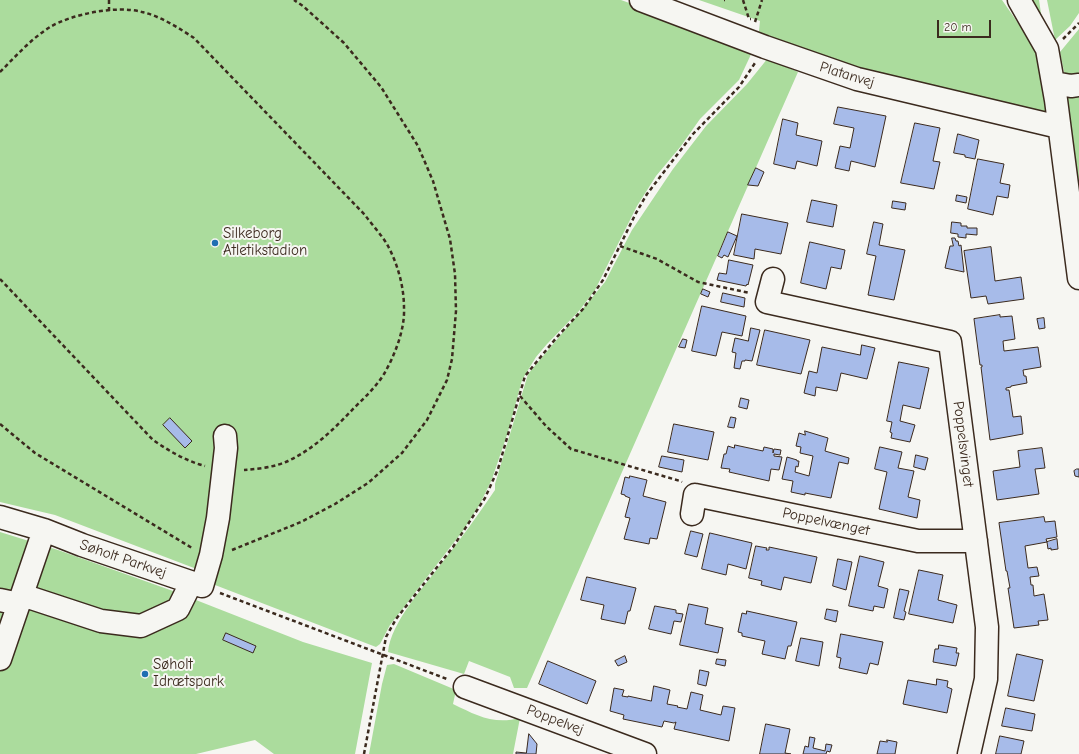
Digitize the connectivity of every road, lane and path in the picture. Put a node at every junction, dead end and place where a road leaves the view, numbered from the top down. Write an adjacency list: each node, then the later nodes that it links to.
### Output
1 (109, 0): 6 (path)
2 (294, 0): 26 (path)
3 (641, 0): 8 (street, Platanvej)
4 (743, 0): 7 (path)
5 (1019, 0): 10 (street)
6 (109, 11): 9 (path); 21 (path)
7 (755, 21)
8 (765, 47): 12 (street, Platanvej); 13 (path)
9 (0, 72)
10 (1054, 83): 11 (street); 12 (street)
11 (1079, 84)
12 (1059, 126): 14 (street)
13 (620, 246): 17 (path); 18 (path)
14 (1079, 278)
15 (772, 279): 17 (street)
16 (0, 280): 21 (path)
17 (767, 302): 25 (street, Poppelsvinget)
18 (520, 396): 22 (path); 29 (path)
19 (0, 424): 26 (path)
20 (225, 436): 21 (street)
21 (223, 471): 26 (street)
22 (694, 504): 25 (street, Poppelvænget)
23 (0, 517): 24 (street, Søholt Parkvej)
24 (44, 530): 27 (street, Søholt Parkvej); 28 (street)
25 (976, 540): 34 (street, Poppelsvinget)
26 (211, 555): 27 (street)
27 (197, 585): 28 (street); 29 (path)
28 (14, 600): 30 (street)
29 (382, 655): 31 (path); 32 (path)
30 (0, 659)
31 (465, 686): 33 (street, Poppelvej)
32 (364, 754)
33 (645, 754)
34 (970, 754)

